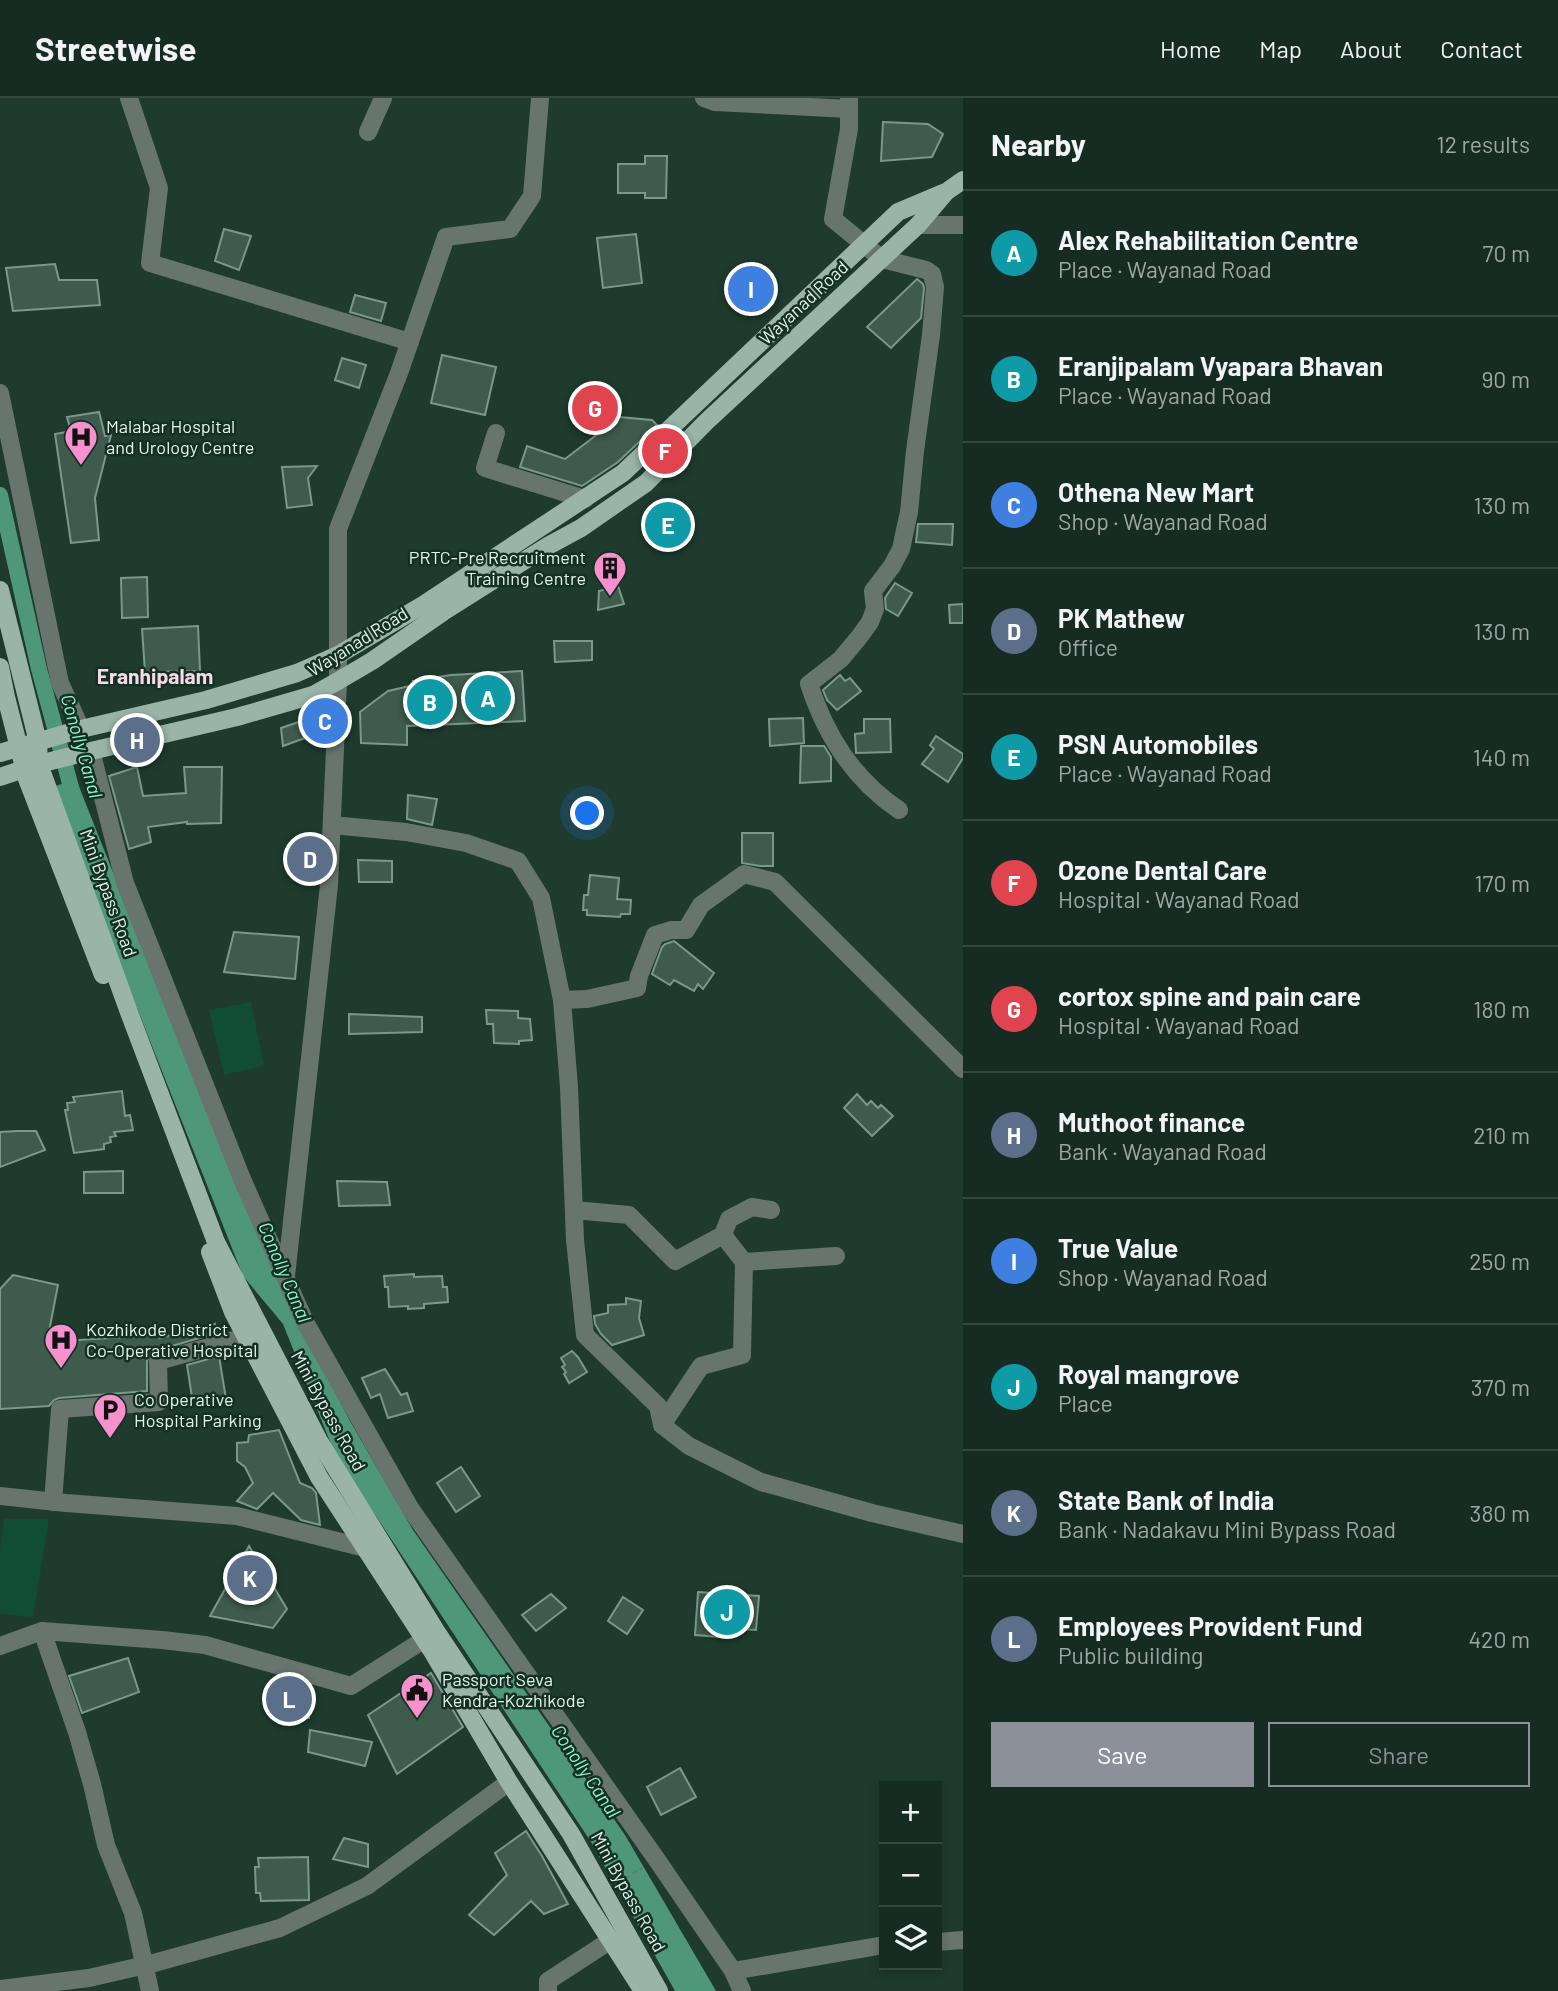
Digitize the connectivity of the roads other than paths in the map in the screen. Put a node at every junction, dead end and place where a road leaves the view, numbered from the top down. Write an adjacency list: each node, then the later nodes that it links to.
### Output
1 (129, 98): 14 (street)
2 (383, 98): 7 (street)
3 (540, 98): 14 (street)
4 (704, 98): 5 (street)
5 (746, 101): 6 (street)
6 (849, 104): 12 (street)
7 (368, 132)
8 (963, 180): 9 (main road, Wayanad Road)
9 (946, 192): 10 (main road, Wayanad Road); 12 (main road, Wayanad Road)
10 (918, 225): 11 (street); 13 (main road, Wayanad Road)
11 (963, 225)
12 (863, 244): 13 (street); 17 (main road, Wayanad Road)
13 (882, 259): 21 (main road, Wayanad Road); 29 (street)
14 (410, 342): 19 (street)
15 (0, 393): 22 (street)
16 (496, 433): 17 (street)
17 (585, 499): 19 (main road, Wayanad Road)
18 (0, 590): 23 (main road)
19 (338, 655): 21 (street); 22 (main road, Wayanad Road)
20 (0, 667): 24 (main road)
21 (338, 681): 25 (main road, Wayanad Road); 30 (street)
22 (81, 729): 23 (main road, Wayanad Road)
23 (38, 742): 24 (main road, Wayanad Road); 27 (main road)
24 (18, 747): 26 (main road, Wayanad Road); 27 (main road)
25 (91, 751): 27 (main road, Wayanad Road); 38 (street)
26 (0, 753)
27 (32, 767): 28 (main road, Wayanad Road); 39 (main road, Mini Bypass Road); 59 (main road, Mini Bypass Road)
28 (0, 777)
29 (899, 810)
30 (332, 825): 31 (street); 38 (street)
31 (562, 1000): 32 (street); 33 (street)
32 (963, 1069)
33 (574, 1210): 35 (street); 40 (street)
34 (771, 1210): 35 (street)
35 (723, 1235): 37 (street)
36 (836, 1256): 37 (street)
37 (744, 1262): 40 (street)
38 (286, 1279): 54 (street)
39 (246, 1337): 42 (street); 44 (main road, Mini Bypass Road)
40 (662, 1424): 43 (street)
41 (0, 1496): 42 (street)
42 (53, 1502): 44 (street)
43 (963, 1534)
44 (365, 1548): 46 (main road, Mini Bypass Road)
45 (42, 1631): 46 (street); 47 (street); 53 (street)
46 (425, 1639): 48 (main road, Mini Bypass Road)
47 (0, 1646)
48 (509, 1782): 49 (main road, Mini Bypass Road); 53 (street)
49 (611, 1940): 57 (street); 58 (main road, Mini Bypass Road)
50 (963, 1940): 51 (street)
51 (942, 1942)
52 (879, 1946): 54 (street)
53 (144, 1965): 55 (street); 56 (street)
54 (733, 1971): 60 (street)
55 (0, 1989)
56 (150, 1991)
57 (548, 1991)
58 (643, 1991)
59 (659, 1991)
60 (742, 1991)

